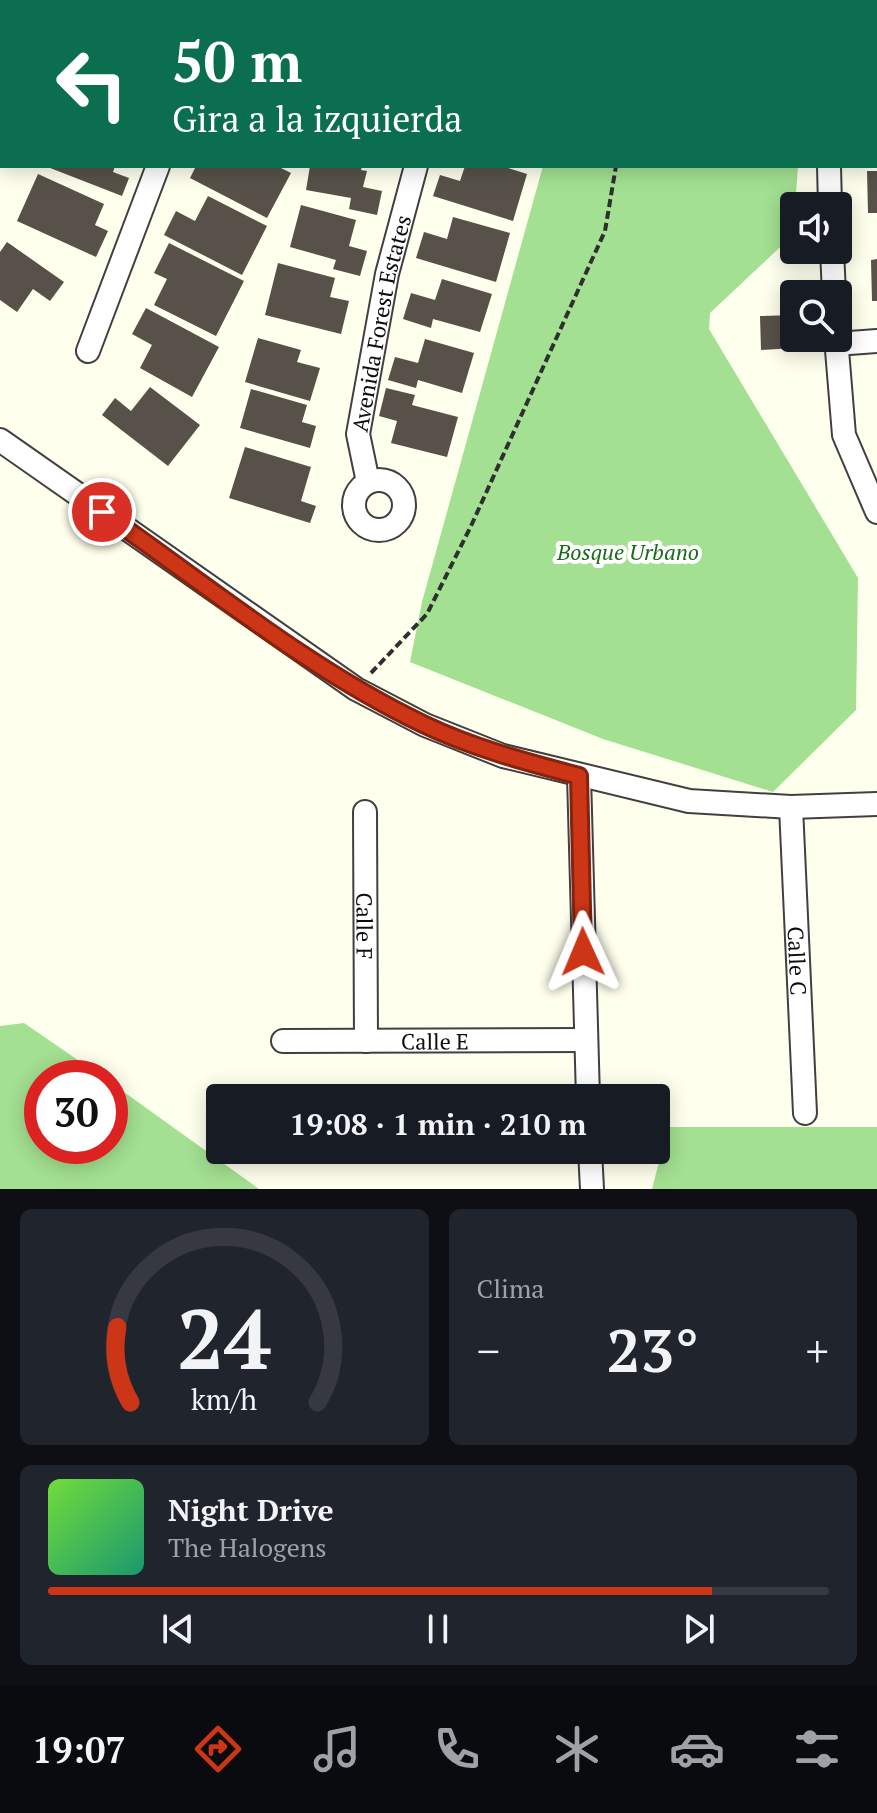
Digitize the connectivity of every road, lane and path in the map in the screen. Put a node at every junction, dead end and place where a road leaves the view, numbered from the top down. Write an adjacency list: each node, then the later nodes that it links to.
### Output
1 (157, 168): 8 (street)
2 (415, 168): 11 (street, Avenida Forest Estates)
3 (616, 168): 13 (path)
4 (829, 168): 5 (street)
5 (830, 192)
6 (852, 341): 7 (street)
7 (877, 341)
8 (88, 351)
9 (837, 352): 12 (street)
10 (0, 440): 13 (street)
11 (368, 482)
12 (877, 512)
13 (356, 689): 14 (street)
14 (579, 776): 16 (street); 18 (street)
15 (877, 804): 16 (street)
16 (791, 807): 22 (street, Calle C)
17 (365, 812): 20 (street, Calle F)
18 (585, 1040): 20 (street, Calle E); 21 (street)
19 (283, 1041): 20 (street, Calle E)
20 (366, 1041)
21 (587, 1084)
22 (805, 1113)
23 (591, 1164): 24 (street)
24 (592, 1189)

